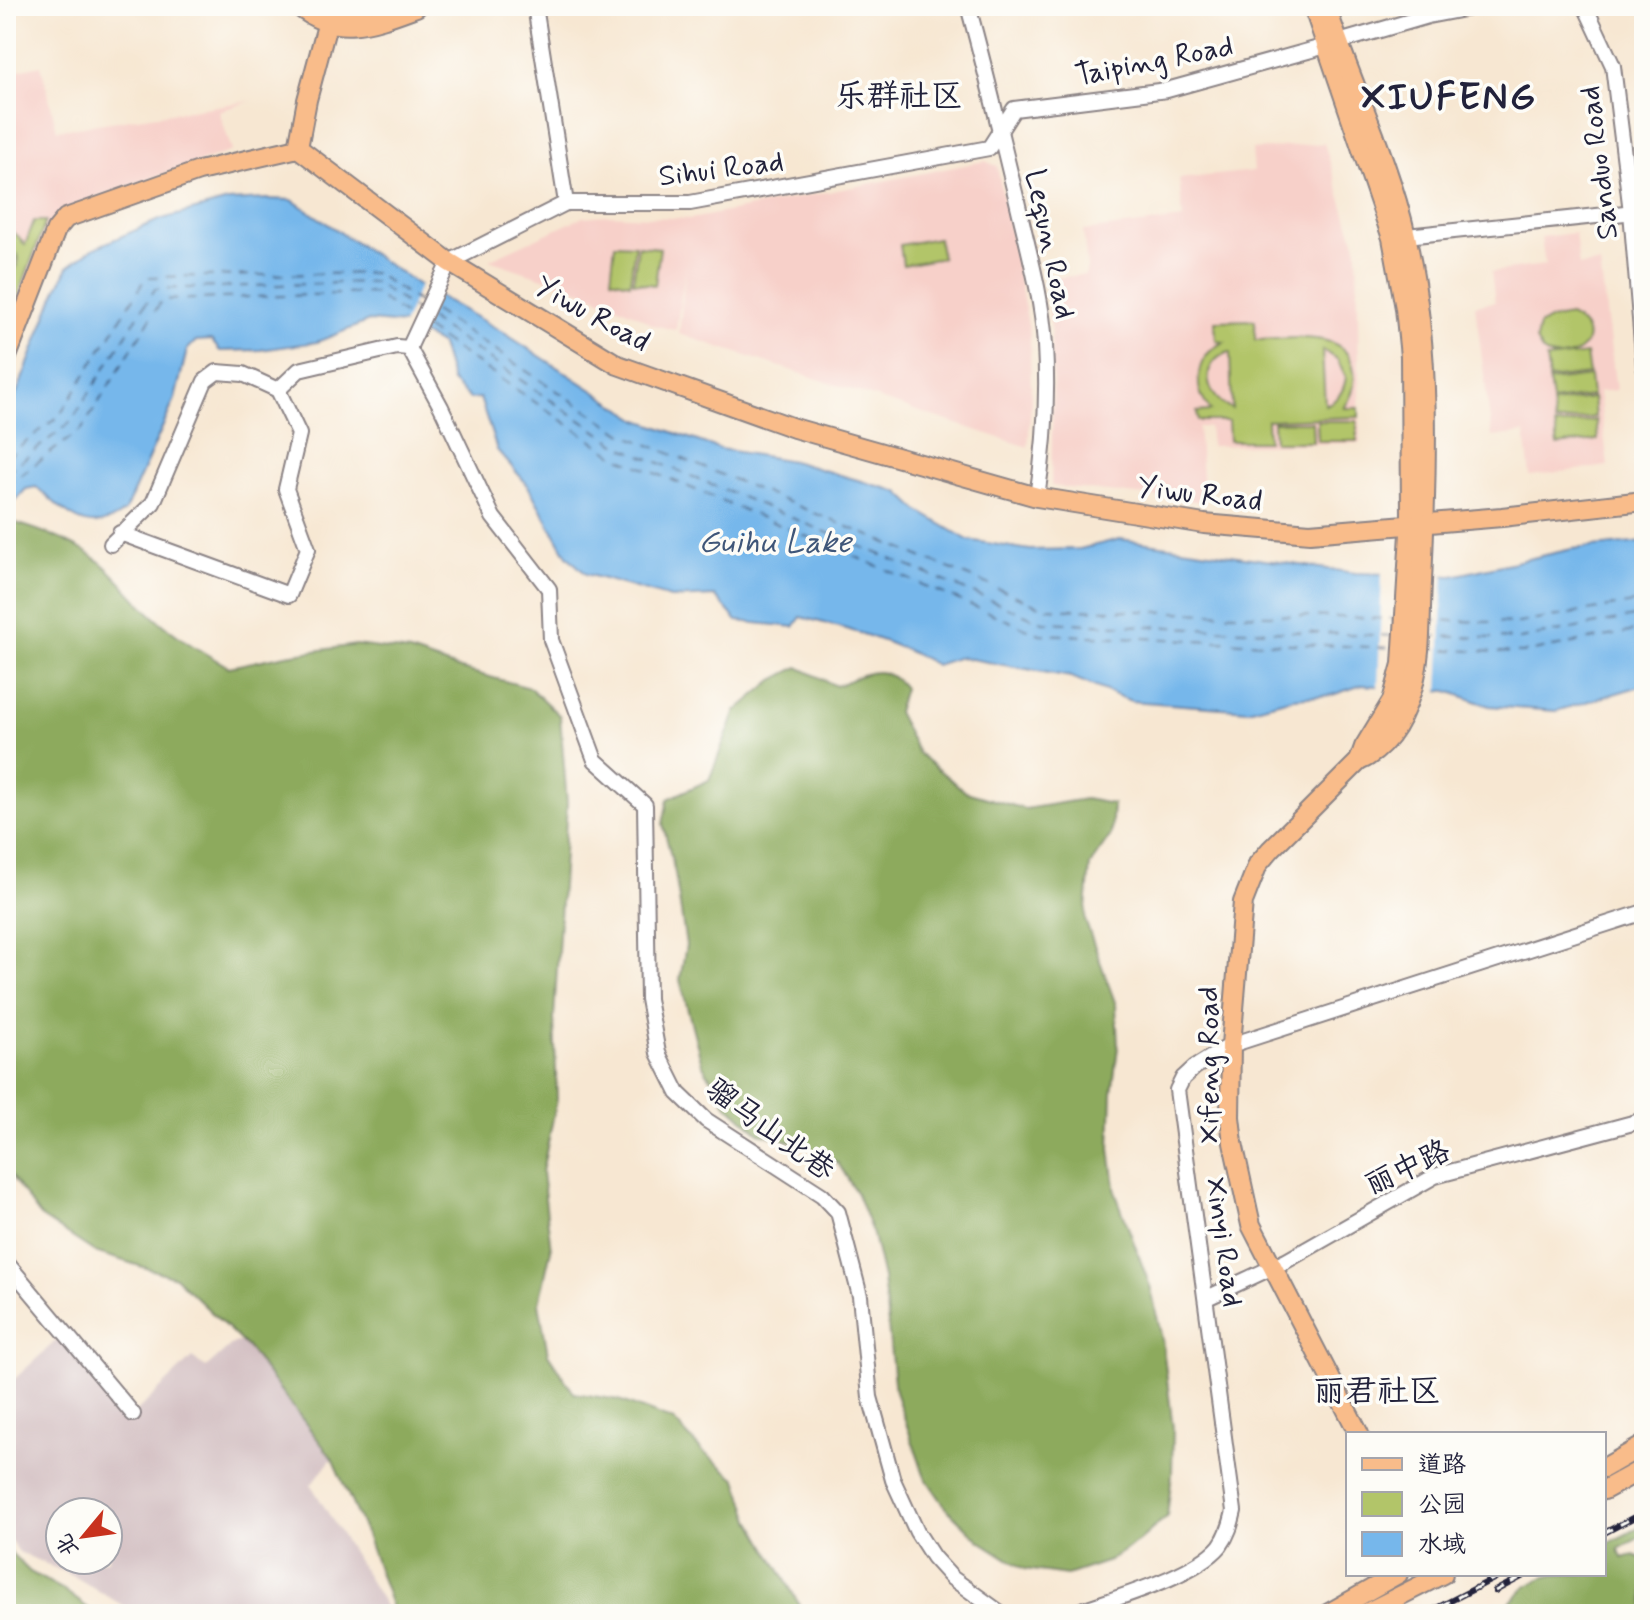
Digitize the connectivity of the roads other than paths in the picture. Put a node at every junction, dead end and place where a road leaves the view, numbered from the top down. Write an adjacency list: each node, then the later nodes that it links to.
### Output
1 (300, 6): 10 (highway)
2 (363, 6): 10 (highway)
3 (416, 6): 10 (highway)
4 (535, 6): 14 (street)
5 (968, 6): 12 (street, Lequn Road)
6 (1313, 6): 11 (main road)
7 (1326, 6): 11 (main road)
8 (1480, 6): 11 (street, Taiping Road)
9 (1585, 6): 15 (street, Sanduo Road)
10 (329, 12): 13 (main road)
11 (1332, 44): 12 (street, Taiping Road); 16 (main road, Xifeng Road)
12 (1000, 130): 14 (street, Sihui Road); 23 (street, Lequn Road)
13 (298, 148): 17 (main road, Yiwu Road); 19 (main road)
14 (566, 203): 17 (street, Sihui Road)
15 (1638, 211): 16 (street); 20 (street, Sanduo Road)
16 (1399, 236): 25 (main road, Xifeng Road)
17 (449, 262): 18 (street); 23 (main road, Yiwu Road)
18 (409, 348): 21 (street); 40 (street, 骝马山北巷)
19 (6, 359)
20 (1644, 367)
21 (278, 390): 21 (street)
22 (1644, 493): 25 (main road, Yiwu Road)
23 (1037, 497): 25 (main road, Yiwu Road)
24 (1644, 501): 25 (main road, Yiwu Road)
25 (1417, 520): 27 (main road, Xifeng Road)
26 (1644, 912): 27 (street, Xinyi Road)
27 (1231, 1045): 30 (main road, Xifeng Road); 31 (street, Xinyi Road)
28 (1644, 1120): 30 (street, 丽中路)
29 (6, 1262): 32 (street)
30 (1272, 1268): 31 (street, 丽中路); 33 (main road, Xifeng Road)
31 (1207, 1298): 41 (street, Xinyi Road)
32 (133, 1414)
33 (1358, 1432)
34 (1644, 1445): 35 (main road)
35 (1606, 1467)
36 (1644, 1468): 37 (main road)
37 (1606, 1489)
38 (1394, 1576): 42 (main road)
39 (1436, 1576): 43 (main road)
40 (1002, 1614)
41 (1071, 1614)
42 (1327, 1614)
43 (1364, 1614)

